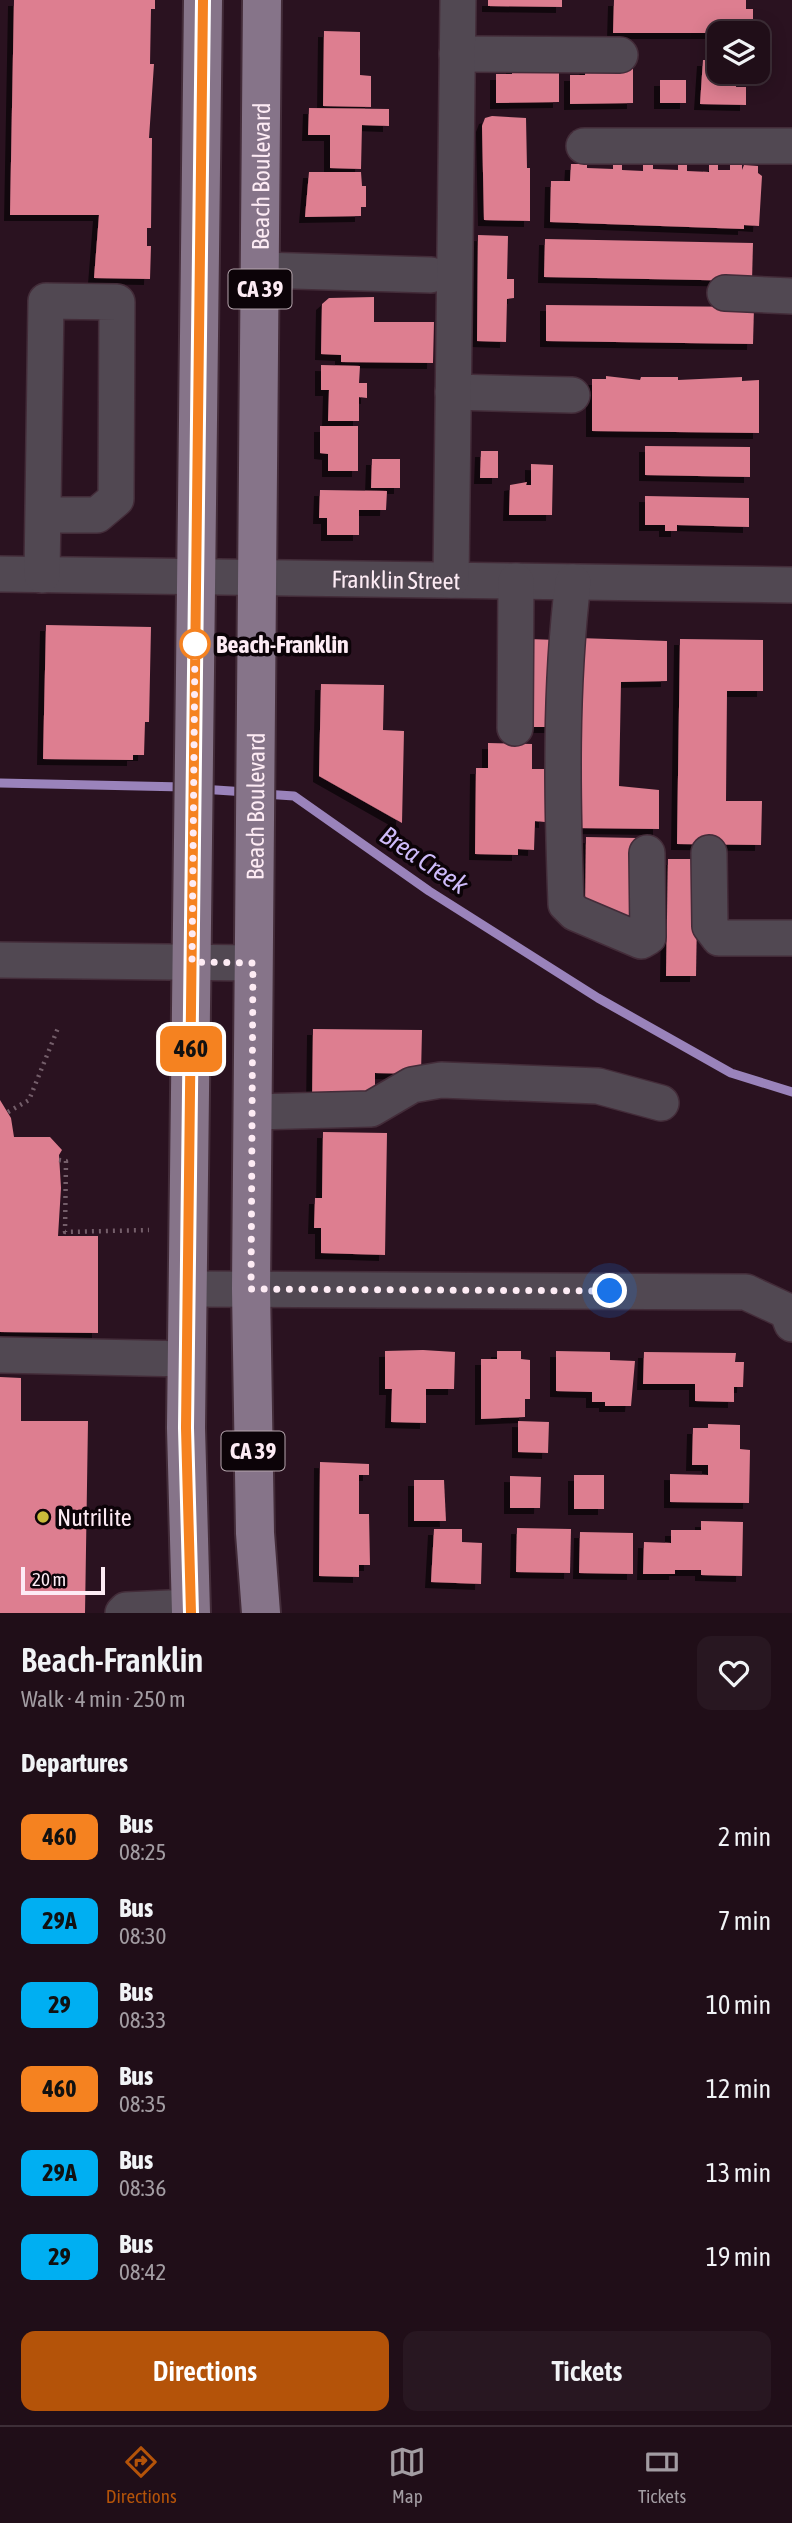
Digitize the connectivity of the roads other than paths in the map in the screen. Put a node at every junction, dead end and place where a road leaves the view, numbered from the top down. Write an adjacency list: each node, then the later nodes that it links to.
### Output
1 (203, 0): 17 (main road, CA 39)
2 (262, 0): 8 (main road, Beach Boulevard / CA 39)
3 (458, 0): 4 (street)
4 (457, 54): 5 (street); 12 (street)
5 (620, 55)
6 (584, 146): 7 (street)
7 (792, 146)
8 (260, 270): 9 (street); 18 (main road, Beach Boulevard / CA 39)
9 (431, 275)
10 (725, 293): 11 (street)
11 (792, 296)
12 (453, 392): 13 (street); 19 (street)
13 (572, 395)
14 (44, 515): 14 (street); 16 (street)
15 (0, 574): 16 (street, Franklin Street)
16 (42, 575): 17 (street, Franklin Street)
17 (195, 576): 18 (street, Franklin Street); 28 (main road, CA 39)
18 (256, 578): 19 (street, Franklin Street); 29 (main road, Beach Boulevard / CA 39)
19 (451, 580): 20 (street, Franklin Street)
20 (516, 581): 21 (street, Franklin Street); 23 (street)
21 (573, 582): 22 (street, Franklin Street); 24 (street)
22 (792, 585)
23 (514, 728)
24 (647, 853)
25 (709, 853): 26 (street)
26 (792, 938)
27 (0, 960): 28 (street)
28 (192, 962): 29 (street); 32 (main road, CA 39)
29 (253, 963): 31 (main road, Beach Boulevard / CA 39)
30 (661, 1103): 31 (street)
31 (252, 1112): 33 (main road, Beach Boulevard / CA 39)
32 (188, 1289): 33 (street); 36 (main road, CA 39)
33 (251, 1289): 34 (street); 39 (main road, Beach Boulevard / CA 39)
34 (789, 1317)
35 (0, 1355): 36 (street)
36 (187, 1359): 37 (main road, CA 39)
37 (191, 1610): 38 (street)
38 (123, 1613)
39 (261, 1613)

